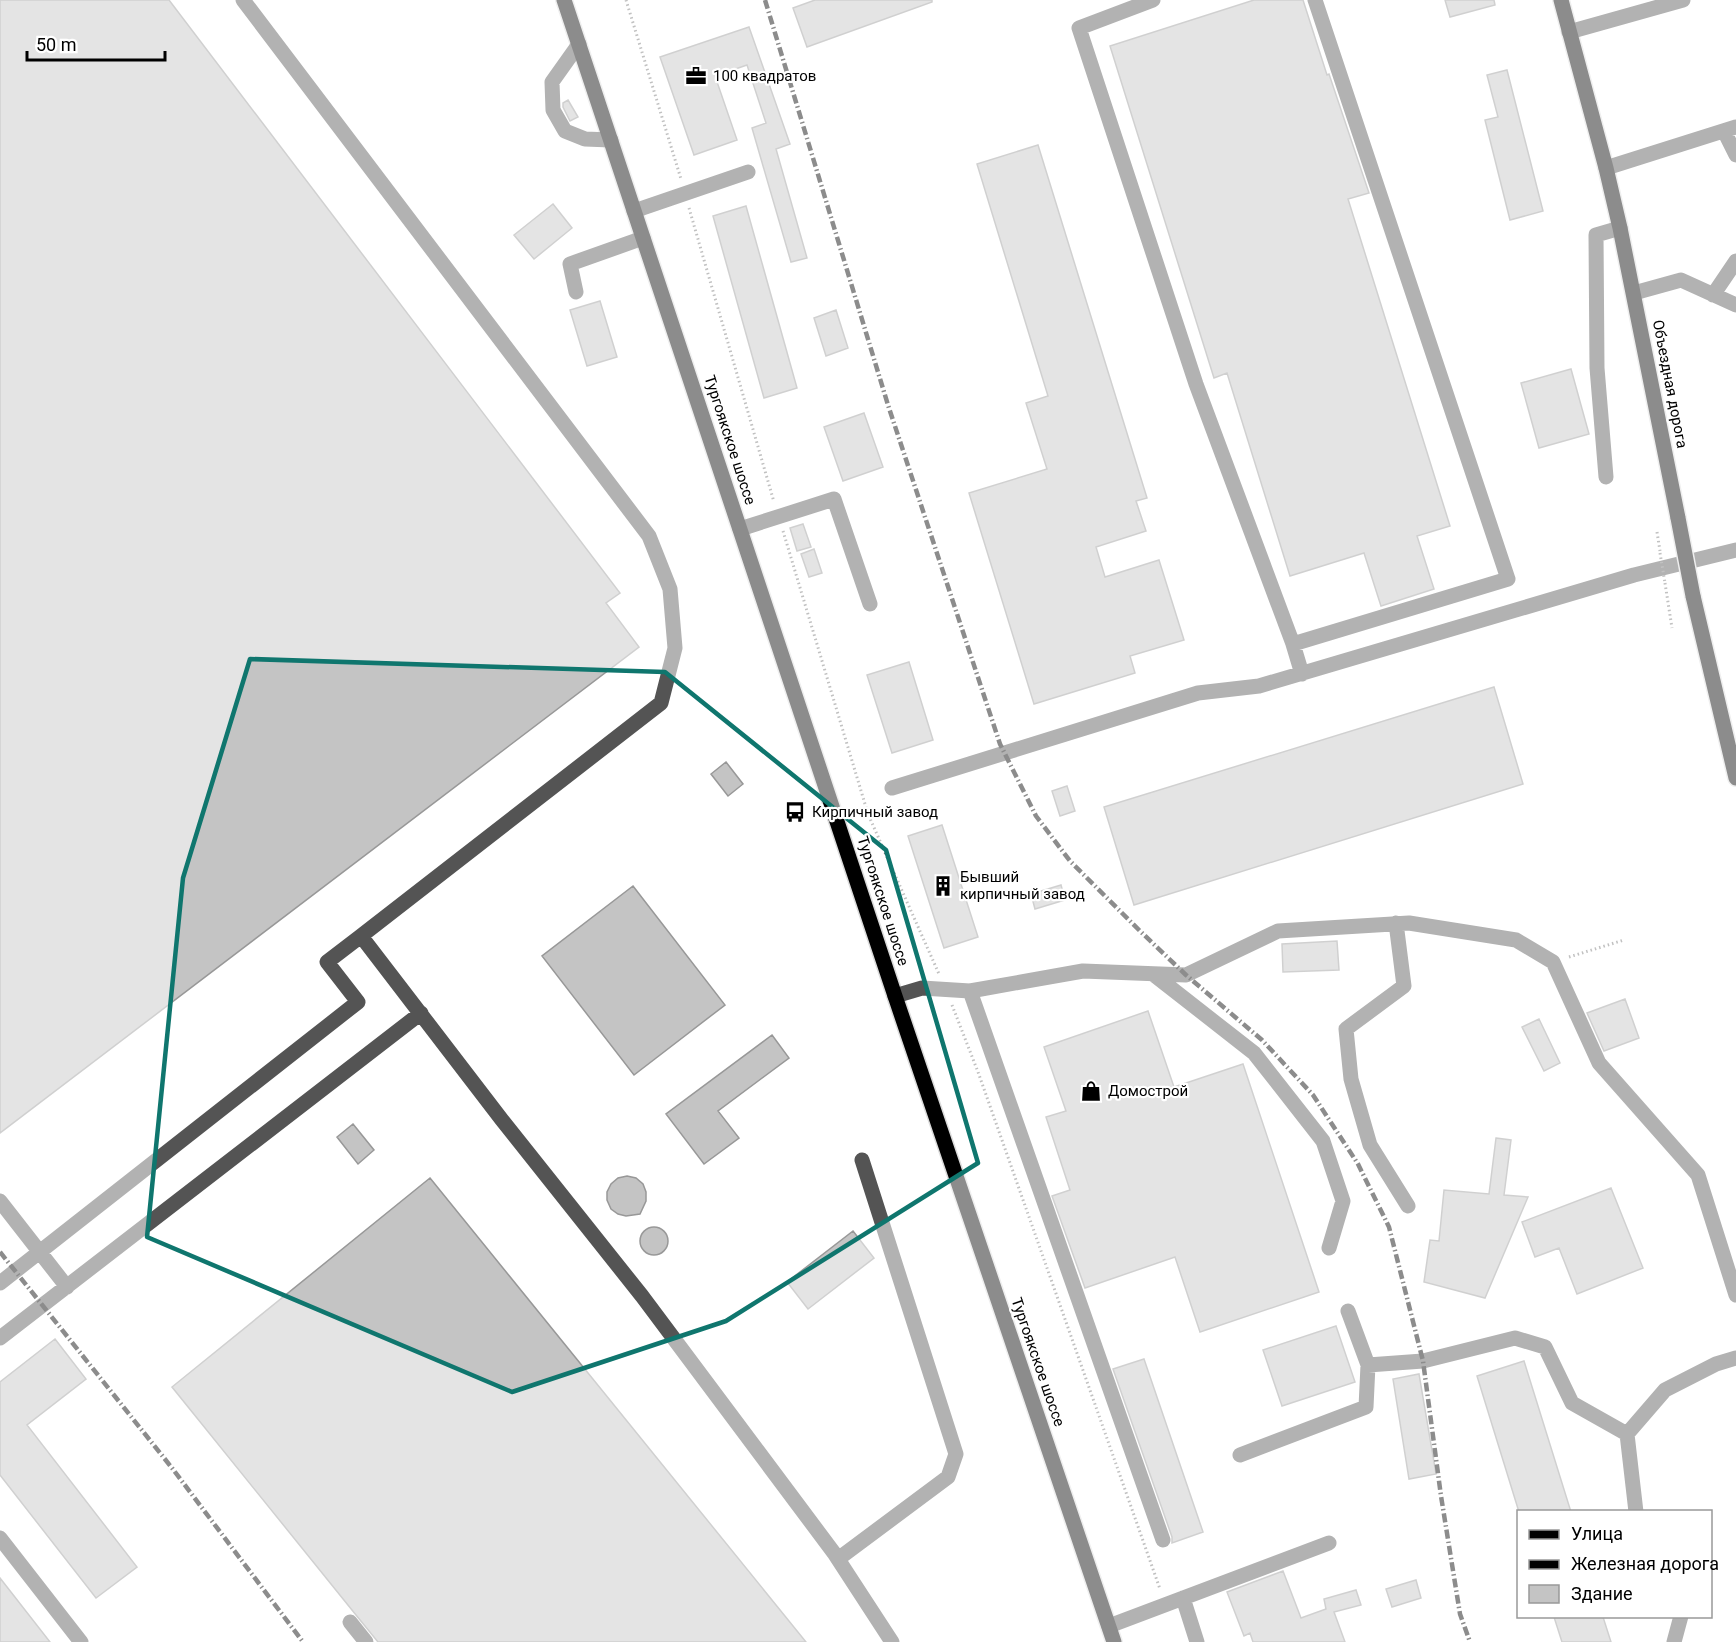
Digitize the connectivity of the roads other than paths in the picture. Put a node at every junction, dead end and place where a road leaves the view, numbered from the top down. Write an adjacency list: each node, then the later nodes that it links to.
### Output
1 (243, 0): 31 (street)
2 (564, 0): 8 (main road, Тургоякское шоссе)
3 (1153, 0): 26 (street)
4 (1316, 0): 26 (street)
5 (1561, 0): 7 (main road, Объездная дорога)
6 (1683, 0): 7 (street)
7 (1569, 32): 12 (main road, Объездная дорога)
8 (579, 44): 10 (main road, Тургоякское шоссе); 10 (street)
9 (1730, 129): 11 (street); 12 (street)
10 (611, 140): 14 (main road, Тургоякское шоссе)
11 (1736, 155)
12 (1606, 168): 15 (main road, Объездная дорога)
13 (748, 172): 14 (street)
14 (634, 211): 16 (main road, Тургоякское шоссе)
15 (1620, 228): 19 (main road, Объездная дорога); 22 (street)
16 (643, 238): 18 (street); 23 (main road, Тургоякское шоссе)
17 (1736, 261): 20 (street)
18 (576, 292)
19 (1634, 293): 20 (street); 28 (main road, Объездная дорога, bridge)
20 (1713, 295): 21 (street)
21 (1736, 305)
22 (1606, 477)
23 (740, 529): 25 (street); 34 (main road, Тургоякское шоссе)
24 (1736, 550): 27 (street)
25 (870, 604)
26 (1293, 644): 27 (street)
27 (1302, 674): 29 (street)
28 (1736, 778)
29 (892, 788)
30 (1396, 924): 32 (street); 38 (street); 43 (street)
31 (361, 936): 35 (street); 40 (street)
32 (1152, 974): 33 (street); 39 (street)
33 (970, 991): 34 (street); 52 (street)
34 (895, 996): 58 (main road, Тургоякское шоссе)
35 (420, 1013): 42 (street); 54 (street)
36 (862, 1160): 54 (street)
37 (0, 1201): 40 (street)
38 (1408, 1206)
39 (1329, 1248)
40 (39, 1252): 41 (street); 42 (street)
41 (0, 1283)
42 (67, 1287): 45 (street)
43 (1736, 1294)
44 (1348, 1311): 47 (street)
45 (0, 1338)
46 (1736, 1358): 48 (street)
47 (1368, 1365): 48 (street); 49 (street)
48 (1627, 1434): 50 (street)
49 (1240, 1455)
50 (1636, 1510)
51 (0, 1538): 59 (street)
52 (1163, 1540)
53 (1329, 1543): 55 (street)
54 (838, 1559): 61 (street)
55 (1183, 1598): 58 (street); 63 (street)
56 (1681, 1618): 64 (street)
57 (350, 1622): 60 (street)
58 (1109, 1626): 62 (main road, Тургоякское шоссе)
59 (81, 1642)
60 (366, 1642)
61 (892, 1642)
62 (1114, 1642)
63 (1197, 1642)
64 (1674, 1642)

